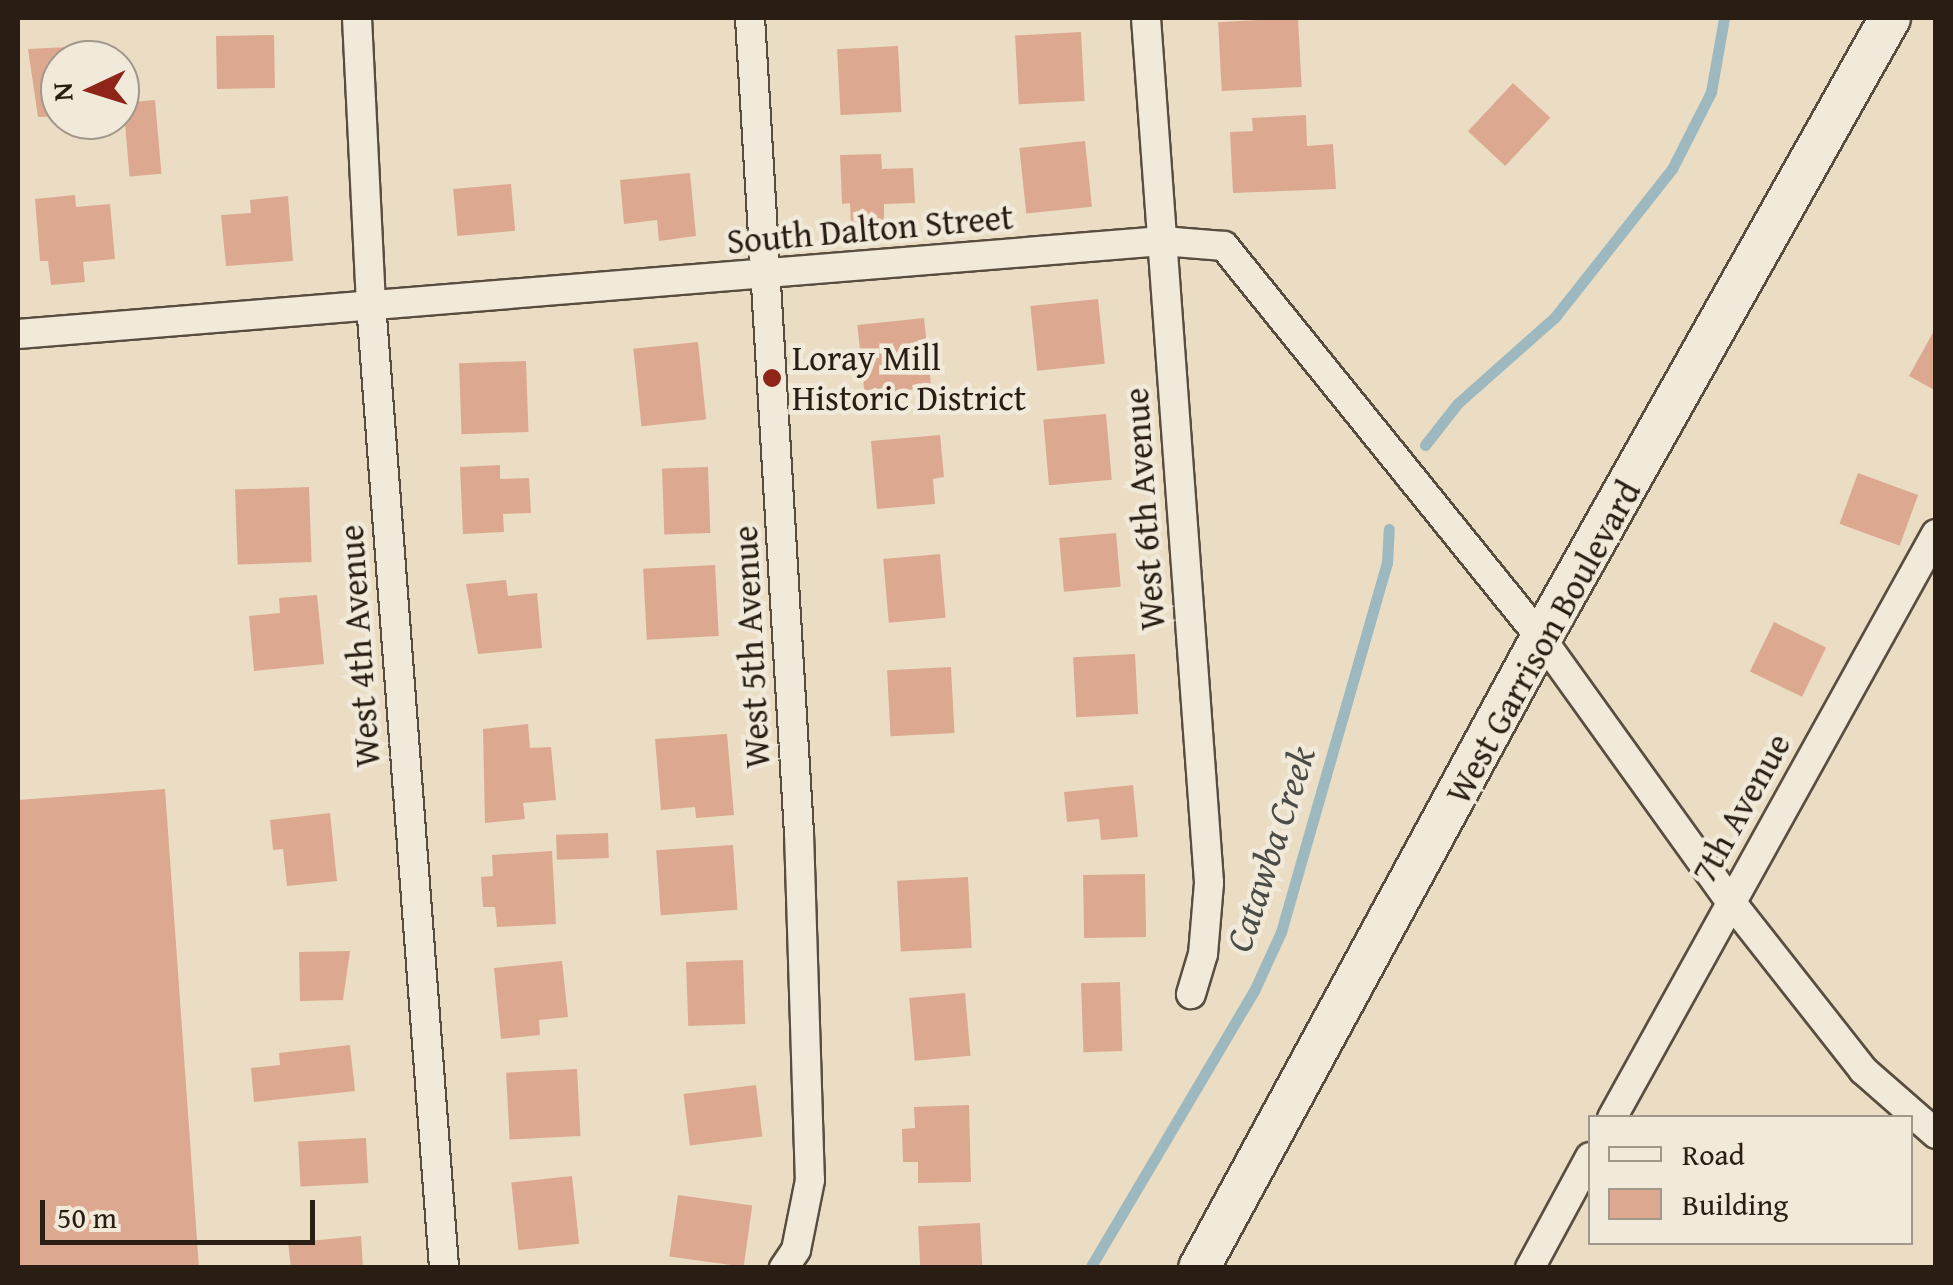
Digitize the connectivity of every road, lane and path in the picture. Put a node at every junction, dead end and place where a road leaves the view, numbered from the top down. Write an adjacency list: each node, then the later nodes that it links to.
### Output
1 (357, 18): 7 (street, West 4th Avenue)
2 (750, 18): 6 (street, West 5th Avenue)
3 (1146, 18): 5 (street, West 6th Avenue)
4 (1890, 18): 10 (main road, West Garrison Boulevard)
5 (1162, 242): 6 (street, South Dalton Street); 10 (street, South Dalton Street); 12 (street, West 6th Avenue)
6 (767, 277): 7 (street, South Dalton Street); 17 (street, West 5th Avenue)
7 (371, 303): 8 (street, South Dalton Street); 16 (street, West 4th Avenue)
8 (18, 334)
9 (1936, 534): 11 (street, 7th Avenue)
10 (1541, 638): 11 (street, South Dalton Street); 18 (main road, West Garrison Boulevard)
11 (1732, 902): 13 (street, 7th Avenue); 14 (street, South Dalton Street)
12 (1191, 994)
13 (1614, 1115)
14 (1936, 1134)
15 (1588, 1161): 19 (street)
16 (444, 1268)
17 (784, 1268)
18 (1199, 1268)
19 (1530, 1268)

